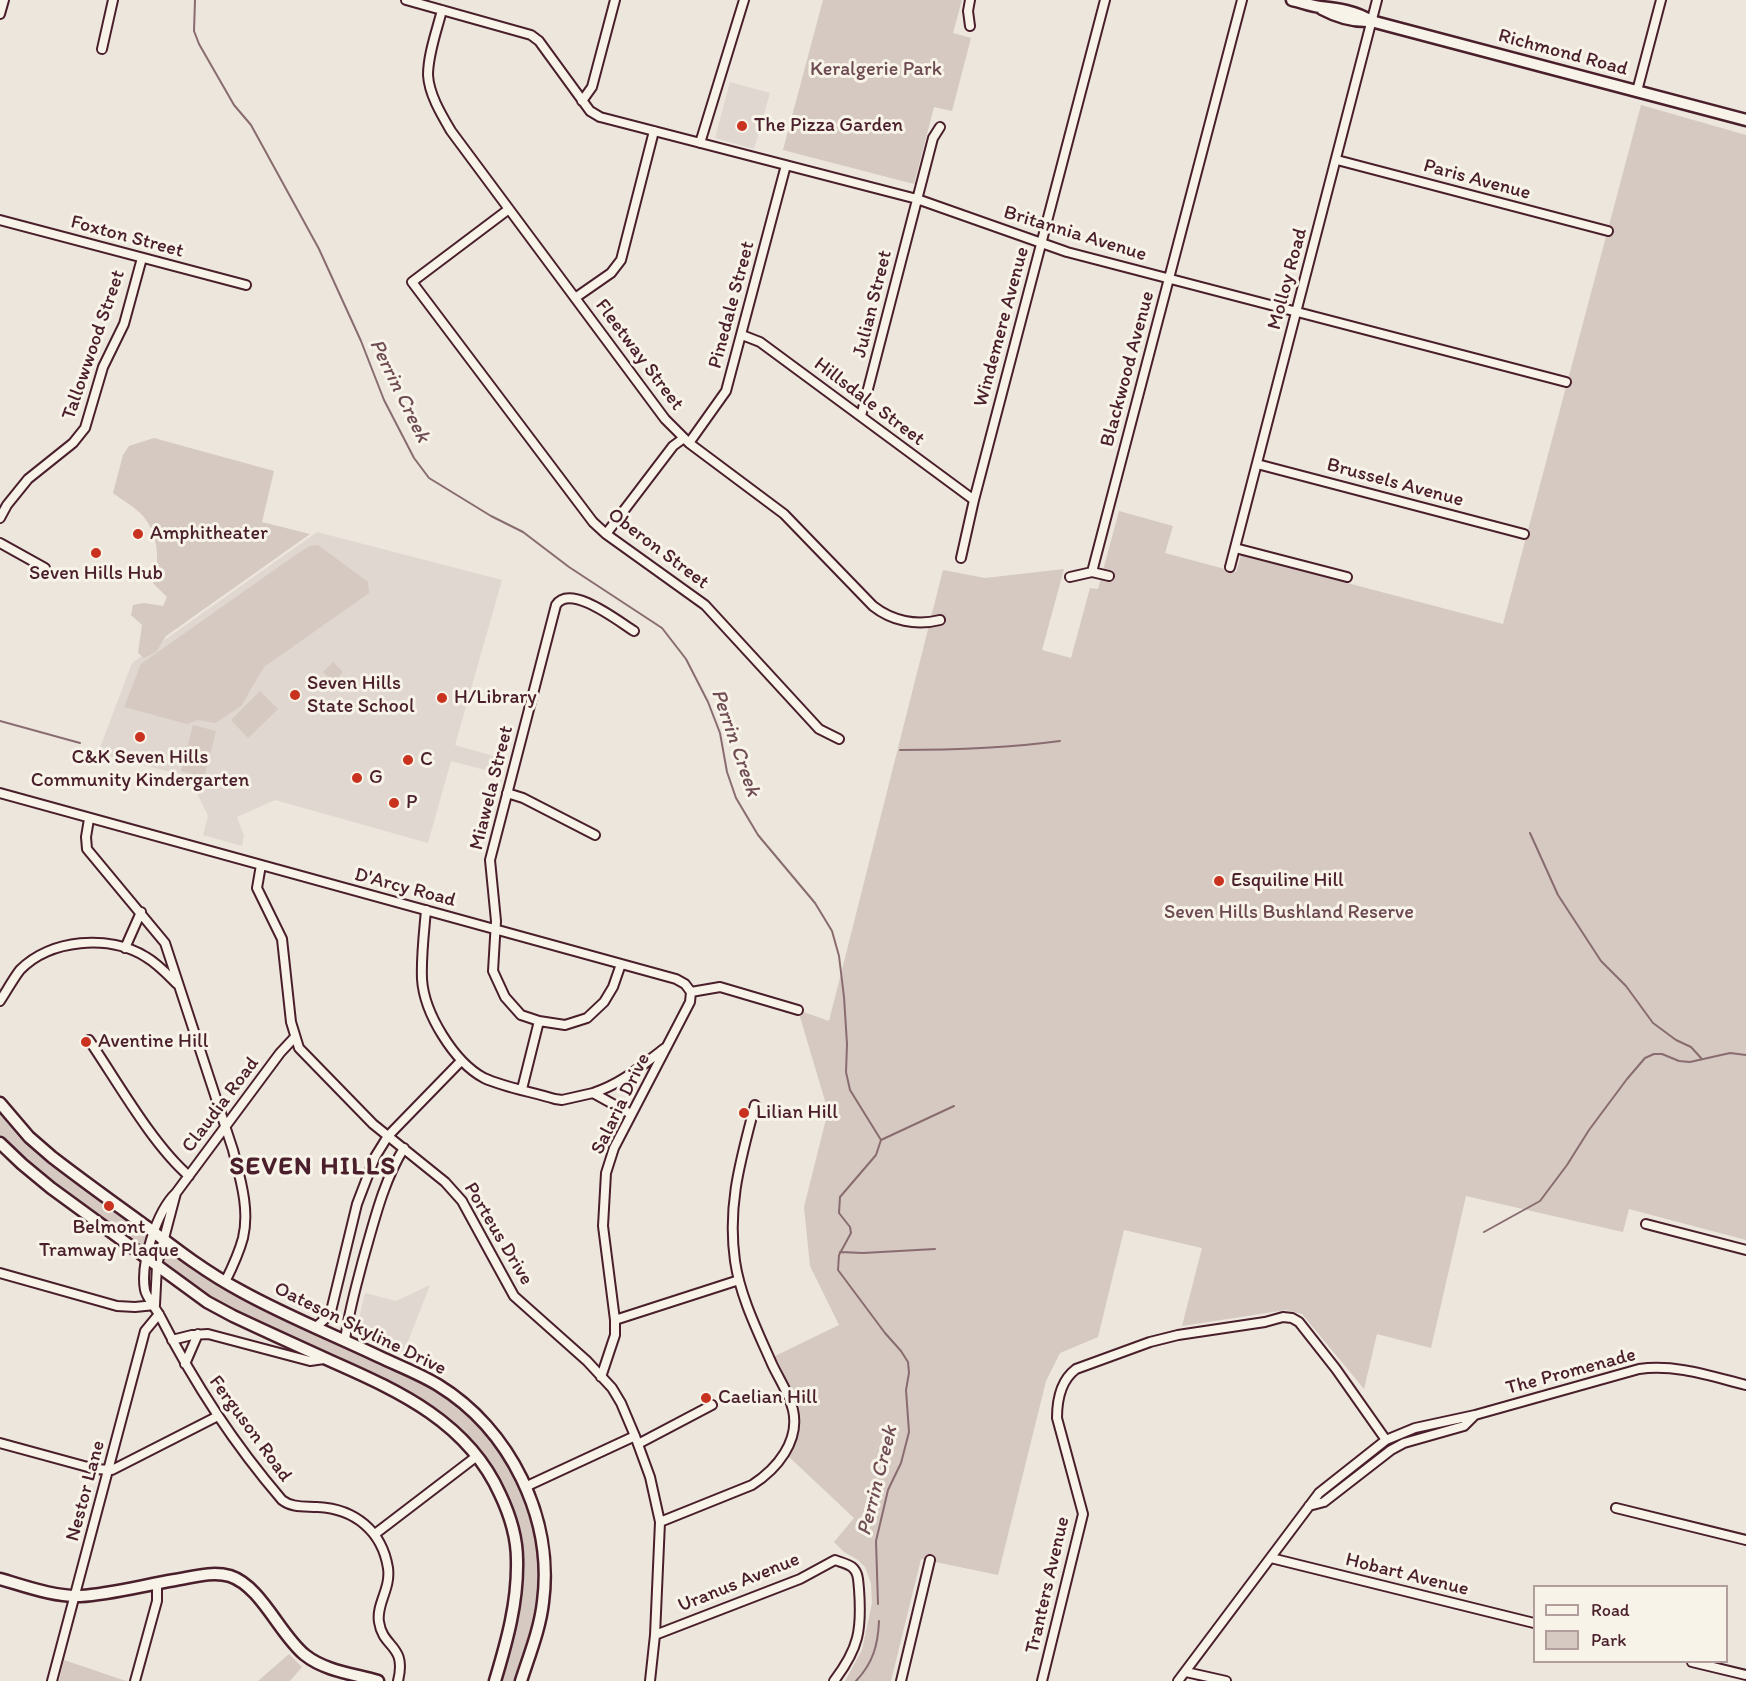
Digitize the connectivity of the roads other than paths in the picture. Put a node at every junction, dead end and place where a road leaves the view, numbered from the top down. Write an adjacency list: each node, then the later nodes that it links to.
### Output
1 (4, 0): 13 (street)
2 (113, 0): 16 (street)
3 (406, 0): 12 (street, Britannia Avenue)
4 (615, 0): 18 (street)
5 (744, 0): 22 (street)
6 (970, 0): 15 (street)
7 (1105, 0): 29 (street, Windemere Avenue)
8 (1242, 0): 31 (street, Blackwood Avenue)
9 (1292, 0): 14 (main road, Richmond Road)
10 (1377, 0): 14 (street, Molloy Road)
11 (1661, 0): 17 (street)
12 (442, 10): 18 (street, Britannia Avenue); 26 (street, Fleetway Street)
13 (0, 14)
14 (1371, 21): 17 (main road, Richmond Road); 23 (street, Molloy Road)
15 (970, 26)
16 (102, 49)
17 (1637, 91): 19 (main road, Richmond Road)
18 (582, 100): 21 (street, Britannia Avenue)
19 (1746, 120)
20 (940, 127): 25 (street, Julian Street)
21 (654, 131): 22 (street, Britannia Avenue); 33 (street)
22 (700, 143): 24 (street, Britannia Avenue)
23 (1337, 160): 28 (street, Paris Avenue); 34 (street, Molloy Road)
24 (786, 165): 25 (street, Britannia Avenue); 35 (street, Pinedale Street)
25 (917, 199): 29 (street, Britannia Avenue); 37 (street, Julian Street)
26 (509, 209): 33 (street, Fleetway Street); 42 (street, Oberon Street)
27 (0, 220): 30 (street, Foxton Street)
28 (1608, 231)
29 (1041, 243): 31 (street, Britannia Avenue); 40 (street, Windemere Avenue)
30 (142, 258): 32 (street, Foxton Street); 41 (street, Tallowwood Street)
31 (1169, 279): 34 (street, Britannia Avenue); 49 (street, Blackwood Avenue)
32 (246, 285)
33 (575, 298): 38 (street, Fleetway Street)
34 (1296, 312): 36 (street, Britannia Avenue); 39 (street, Molloy Road)
35 (742, 335): 37 (street, Hillsdale Street); 38 (street, Pinedale Street)
36 (1566, 382)
37 (861, 416): 40 (street, Hillsdale Street)
38 (687, 441): 42 (street, Pinedale Street); 53 (street, Fleetway Street)
39 (1257, 464): 43 (street, Brussels Avenue); 45 (street, Molloy Road)
40 (974, 500): 46 (street, Windemere Avenue)
41 (0, 518)
42 (606, 534): 55 (street, Oberon Street)
43 (1524, 534)
44 (0, 543): 48 (street)
45 (1235, 548): 47 (street, Molloy Road); 52 (street)
46 (962, 558)
47 (1230, 567)
48 (45, 568)
49 (1092, 572): 50 (street); 51 (street)
50 (1109, 576)
51 (1070, 577)
52 (1347, 577)
53 (940, 620)
54 (634, 631): 56 (street, Miawela Street)
55 (839, 739)
56 (507, 793): 59 (street); 63 (street, Miawela Street)
57 (0, 794): 58 (street, D'Arcy Road)
58 (89, 819): 60 (street, D'Arcy Road); 62 (street)
59 (595, 835)
60 (261, 865): 61 (street, D'Arcy Road); 71 (street, Porteus Drive)
61 (426, 910): 63 (street, D'Arcy Road); 74 (street)
62 (141, 912): 64 (street); 66 (street)
63 (496, 930): 65 (street, D'Arcy Road); 70 (street, Miawela Street)
64 (125, 948): 66 (street); 68 (street)
65 (621, 964): 67 (street, D'Arcy Road); 70 (street)
66 (179, 986): 80 (street)
67 (691, 992): 69 (street); 73 (street, Salaria Drive)
68 (0, 1002)
69 (798, 1010)
70 (539, 1021): 75 (street)
71 (294, 1038): 80 (street, Claudia Road); 81 (street, Porteus Drive)
72 (89, 1040): 84 (street)
73 (668, 1046): 76 (street); 79 (street, Salaria Drive)
74 (461, 1060): 75 (street); 81 (street)
75 (522, 1089): 76 (street)
76 (593, 1093): 79 (street)
77 (0, 1103): 86 (main road, Oateson Skyline Drive)
78 (755, 1105): 91 (street)
79 (631, 1114): 95 (street, Salaria Drive)
80 (224, 1127): 84 (street, Claudia Road); 92 (street)
81 (388, 1136): 83 (street, Porteus Drive); 96 (street)
82 (0, 1143): 88 (main road, Oateson Skyline Drive)
83 (404, 1148): 99 (street); 102 (street, Porteus Drive)
84 (189, 1176): 86 (street, Claudia Road)
85 (1646, 1224): 87 (street)
86 (159, 1236): 88 (street, Claudia Road); 89 (street, Claudia Road); 92 (main road, Oateson Skyline Drive)
87 (1746, 1250)
88 (147, 1258): 89 (main road, Oateson Skyline Drive); 93 (street, Ferguson Road)
89 (157, 1265): 93 (street, Ferguson Road); 100 (main road, Oateson Skyline Drive)
90 (0, 1273): 93 (street)
91 (740, 1280): 95 (street); 115 (street)
92 (225, 1282): 96 (main road, Oateson Skyline Drive)
93 (155, 1305): 94 (street, Ferguson Road)
94 (159, 1314): 98 (street, Ferguson Road); 111 (street, Nestor Lane)
95 (615, 1320): 102 (street, Salaria Drive)
96 (315, 1328): 99 (main road, Oateson Skyline Drive)
97 (198, 1334): 98 (street, Oateson Skyline Drive); 100 (street, Oateson Skyline Drive); 101 (street)
98 (172, 1340): 101 (street, Ferguson Road)
99 (345, 1341): 112 (main road, Oateson Skyline Drive)
100 (326, 1359): 110 (main road, Oateson Skyline Drive)
101 (184, 1364): 106 (street, Ferguson Road)
102 (601, 1377): 107 (street, Porteus Drive)
103 (1746, 1385): 105 (street, The Promenade)
104 (712, 1405): 107 (street)
105 (1475, 1415): 108 (street, The Promenade); 113 (street, The Promenade)
106 (218, 1416): 111 (street); 116 (street, Ferguson Road)
107 (637, 1440): 112 (street); 115 (street, Porteus Drive)
108 (1386, 1440): 113 (street, The Promenade); 137 (street, Tranters Avenue)
109 (0, 1443): 111 (street)
110 (477, 1456): 116 (street); 132 (main road, Oateson Skyline Drive)
111 (109, 1471): 122 (street, Nestor Lane)
112 (525, 1487): 133 (main road, Oateson Skyline Drive)
113 (1309, 1506): 118 (street, The Promenade)
114 (1616, 1508): 117 (street)
115 (660, 1522): 124 (street, Porteus Drive)
116 (375, 1534): 131 (street)
117 (1746, 1540)
118 (1271, 1558): 123 (street, Hobart Avenue); 126 (street, The Promenade)
119 (930, 1560): 136 (street)
120 (0, 1579): 122 (main road)
121 (157, 1583): 122 (main road); 129 (street); 130 (main road)
122 (75, 1596): 128 (street, Nestor Lane)
123 (1533, 1623)
124 (655, 1635): 134 (street, Porteus Drive); 135 (street, Uranus Avenue)
125 (1696, 1663): 127 (street)
126 (1186, 1672): 138 (street, The Promenade); 139 (street)
127 (1746, 1675)
128 (52, 1681)
129 (135, 1681)
130 (378, 1681)
131 (398, 1681)
132 (495, 1681)
133 (521, 1681)
134 (650, 1681)
135 (834, 1681)
136 (901, 1681)
137 (1042, 1681)
138 (1178, 1681)
139 (1226, 1681)

